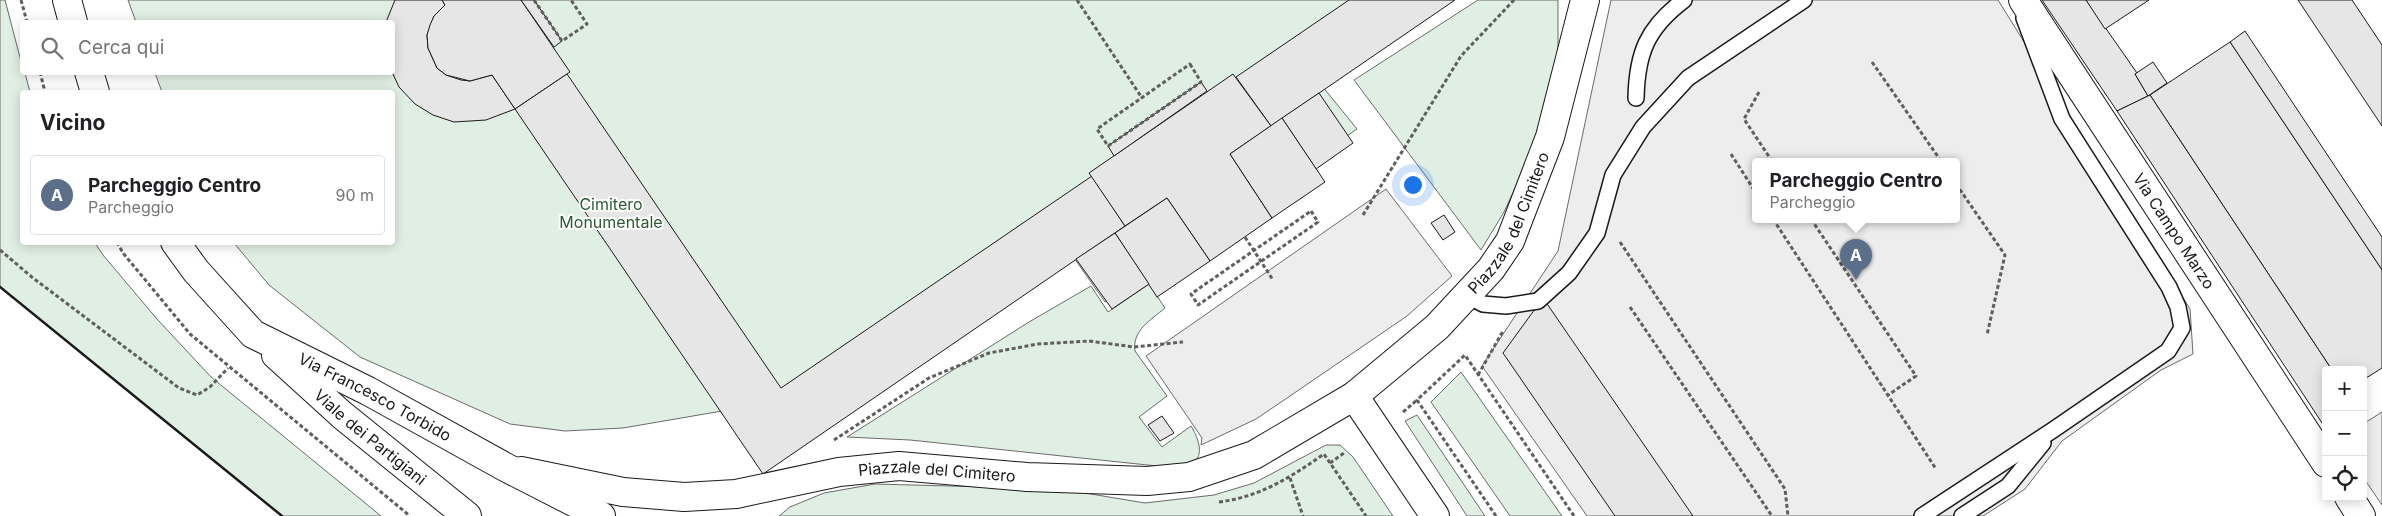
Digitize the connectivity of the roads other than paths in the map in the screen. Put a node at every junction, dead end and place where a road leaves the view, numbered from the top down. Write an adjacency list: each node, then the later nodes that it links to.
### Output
1 (67, 0): 7 (street)
2 (1585, 0): 12 (street, Piazzale del Cimitero)
3 (1684, 0): 10 (lane)
4 (1804, 0): 12 (lane)
5 (2017, 0): 15 (lane)
6 (2023, 0): 16 (street, Via Campo Marzo)
7 (72, 20)
8 (90, 75): 9 (street)
9 (95, 90)
10 (1636, 98)
11 (177, 245): 13 (street, Via Francesco Torbido)
12 (1468, 296): 14 (street, Piazzale del Cimitero)
13 (253, 334): 17 (street, Via Francesco Torbido); 19 (street, Viale dei Partigiani)
14 (1354, 396): 17 (street, Piazzale del Cimitero); 21 (street)
15 (2054, 430): 22 (lane); 23 (lane)
16 (2322, 457)
17 (505, 467): 20 (street, Via Francesco Torbido)
18 (2352, 501): 24 (street)
19 (467, 516)
20 (601, 516)
21 (1435, 516)
22 (1922, 516)
23 (1962, 516)
24 (2361, 516)

